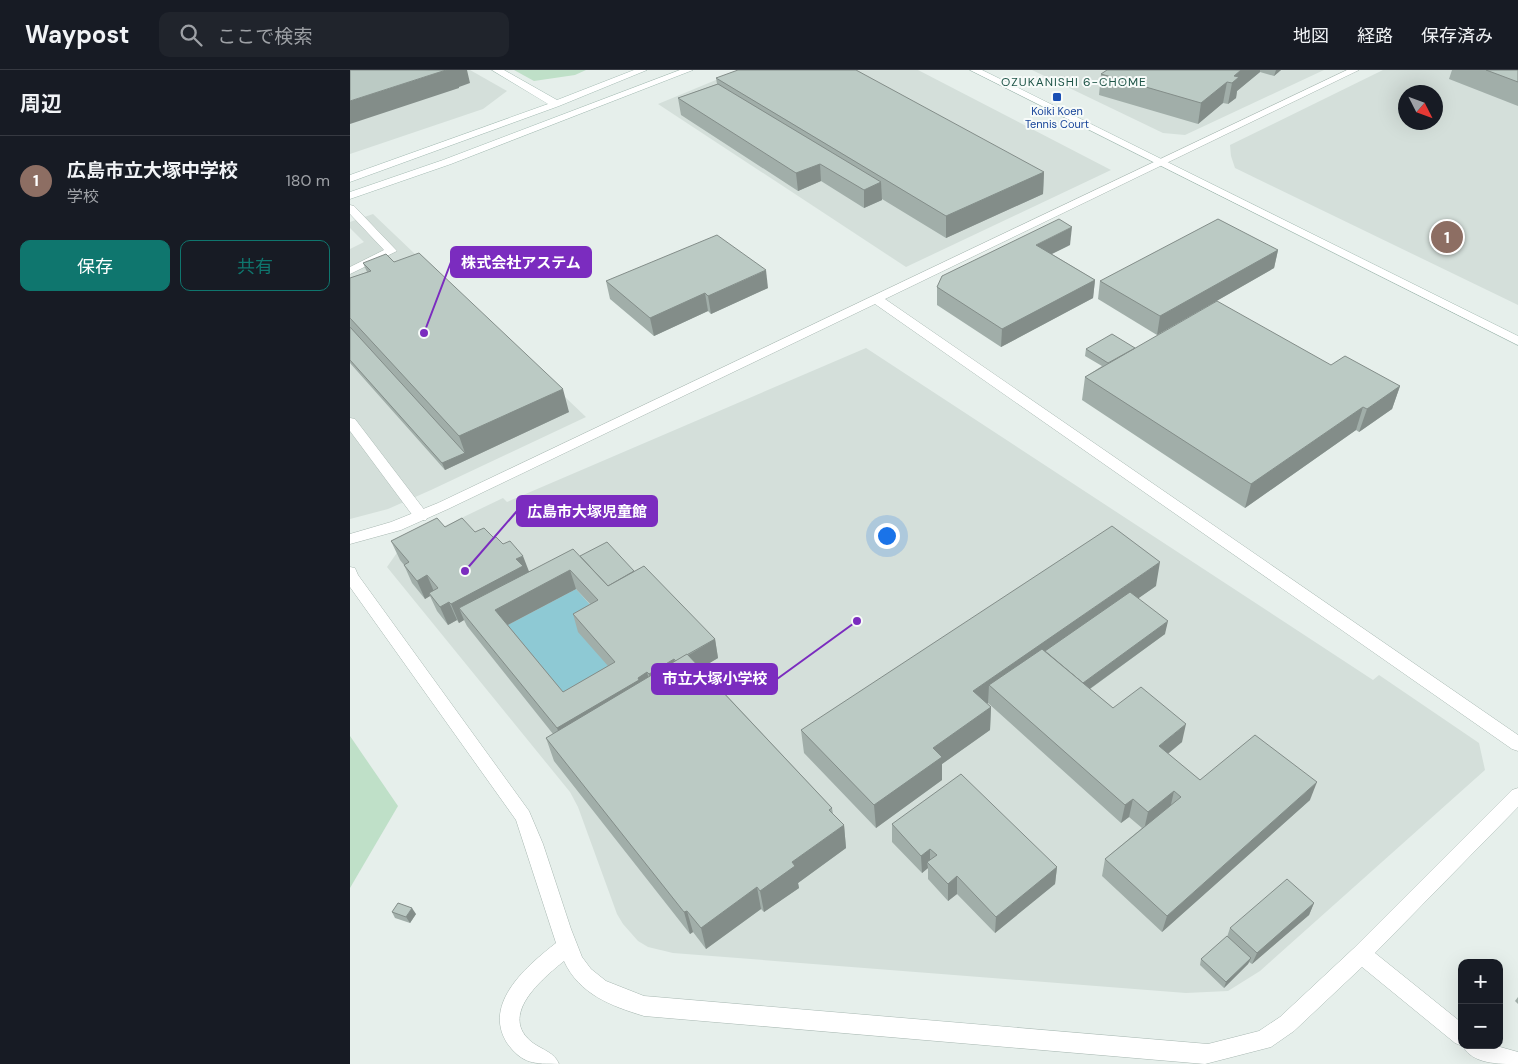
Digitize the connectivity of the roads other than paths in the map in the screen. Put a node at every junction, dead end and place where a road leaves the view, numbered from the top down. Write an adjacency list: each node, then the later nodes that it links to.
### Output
1 (497, 70): 6 (street)
2 (642, 70): 6 (street)
3 (688, 70): 9 (street)
4 (975, 70): 7 (street)
5 (1354, 70): 7 (street)
6 (556, 104): 8 (street)
7 (1161, 163): 12 (street); 13 (street)
8 (350, 179)
9 (350, 196)
10 (350, 208): 11 (street)
11 (350, 271)
12 (875, 298): 15 (street); 18 (street)
13 (1518, 341)
14 (350, 422): 15 (street)
15 (421, 516): 16 (street)
16 (350, 539)
17 (350, 572): 20 (street)
18 (1518, 744)
19 (1518, 795): 21 (street)
20 (567, 946): 21 (street); 25 (street)
21 (1361, 954): 22 (street)
22 (1458, 1033)
23 (1478, 1049): 24 (street)
24 (1518, 1062)
25 (549, 1064)

